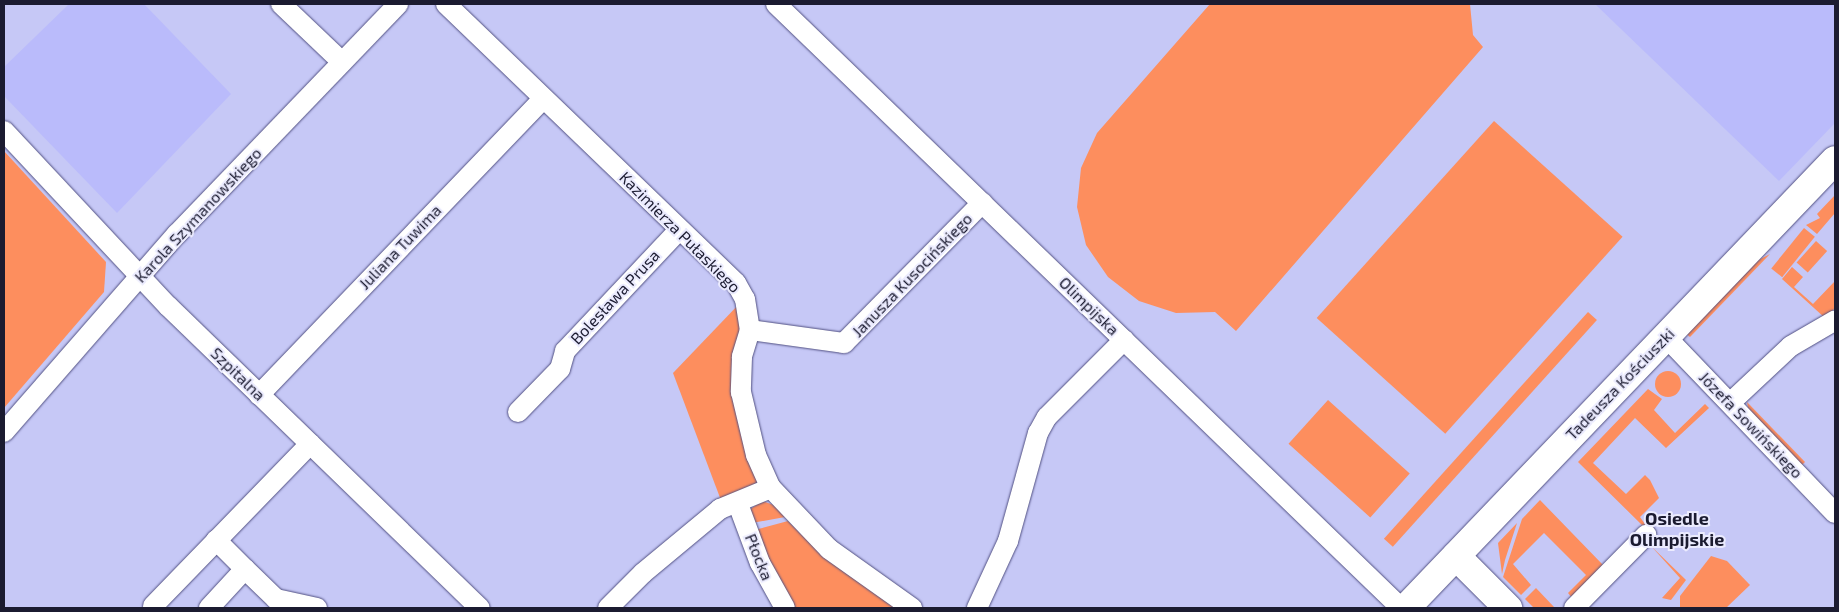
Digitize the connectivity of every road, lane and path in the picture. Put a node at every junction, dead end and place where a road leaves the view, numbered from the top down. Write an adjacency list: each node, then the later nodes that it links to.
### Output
1 (398, 4): 5 (street, Karola Szymanowskiego)
2 (446, 4): 6 (street, Kazimierza Pułaskiego)
3 (776, 4): 9 (street, Olimpijska)
4 (287, 6): 5 (street)
5 (342, 62): 11 (street, Karola Szymanowskiego)
6 (542, 100): 10 (street, Kazimierza Pułaskiego); 16 (street, Juliana Tuwima)
7 (4, 131): 11 (street, Szpitalna)
8 (1835, 160): 14 (street, Tadeusza Kościuszki)
9 (982, 203): 13 (street, Janusza Kusocińskiego); 15 (street, Olimpijska)
10 (679, 230): 13 (street, Kazimierza Pułaskiego); 18 (street, Bolesława Prusa)
11 (140, 276): 16 (street, Szpitalna); 19 (street, Karola Szymanowskiego)
12 (1834, 321): 17 (street)
13 (750, 330): 21 (street, Kazimierza Pułaskiego)
14 (1666, 337): 17 (street, Józefa Sowińskiego); 26 (street, Tadeusza Kościuszki)
15 (1124, 340): 36 (street); 37 (street, Olimpijska)
16 (259, 395): 20 (street, Szpitalna)
17 (1730, 403): 23 (street, Józefa Sowińskiego)
18 (518, 412)
19 (4, 432)
20 (310, 444): 25 (street); 32 (street, Szpitalna)
21 (771, 488): 22 (street); 35 (street, Kazimierza Pułaskiego)
22 (738, 504): 33 (street); 34 (street, Płocka)
23 (1832, 504)
24 (1646, 535): 40 (street)
25 (216, 540): 27 (street); 29 (street)
26 (1456, 556): 38 (street, Tadeusza Kościuszki); 39 (street)
27 (245, 569): 28 (street); 30 (street)
28 (277, 604): 31 (street)
29 (153, 606)
30 (208, 608)
31 (318, 608)
32 (480, 608)
33 (608, 608)
34 (785, 608)
35 (912, 608)
36 (977, 608)
37 (1401, 608)
38 (1406, 608)
39 (1508, 608)
40 (1574, 608)

